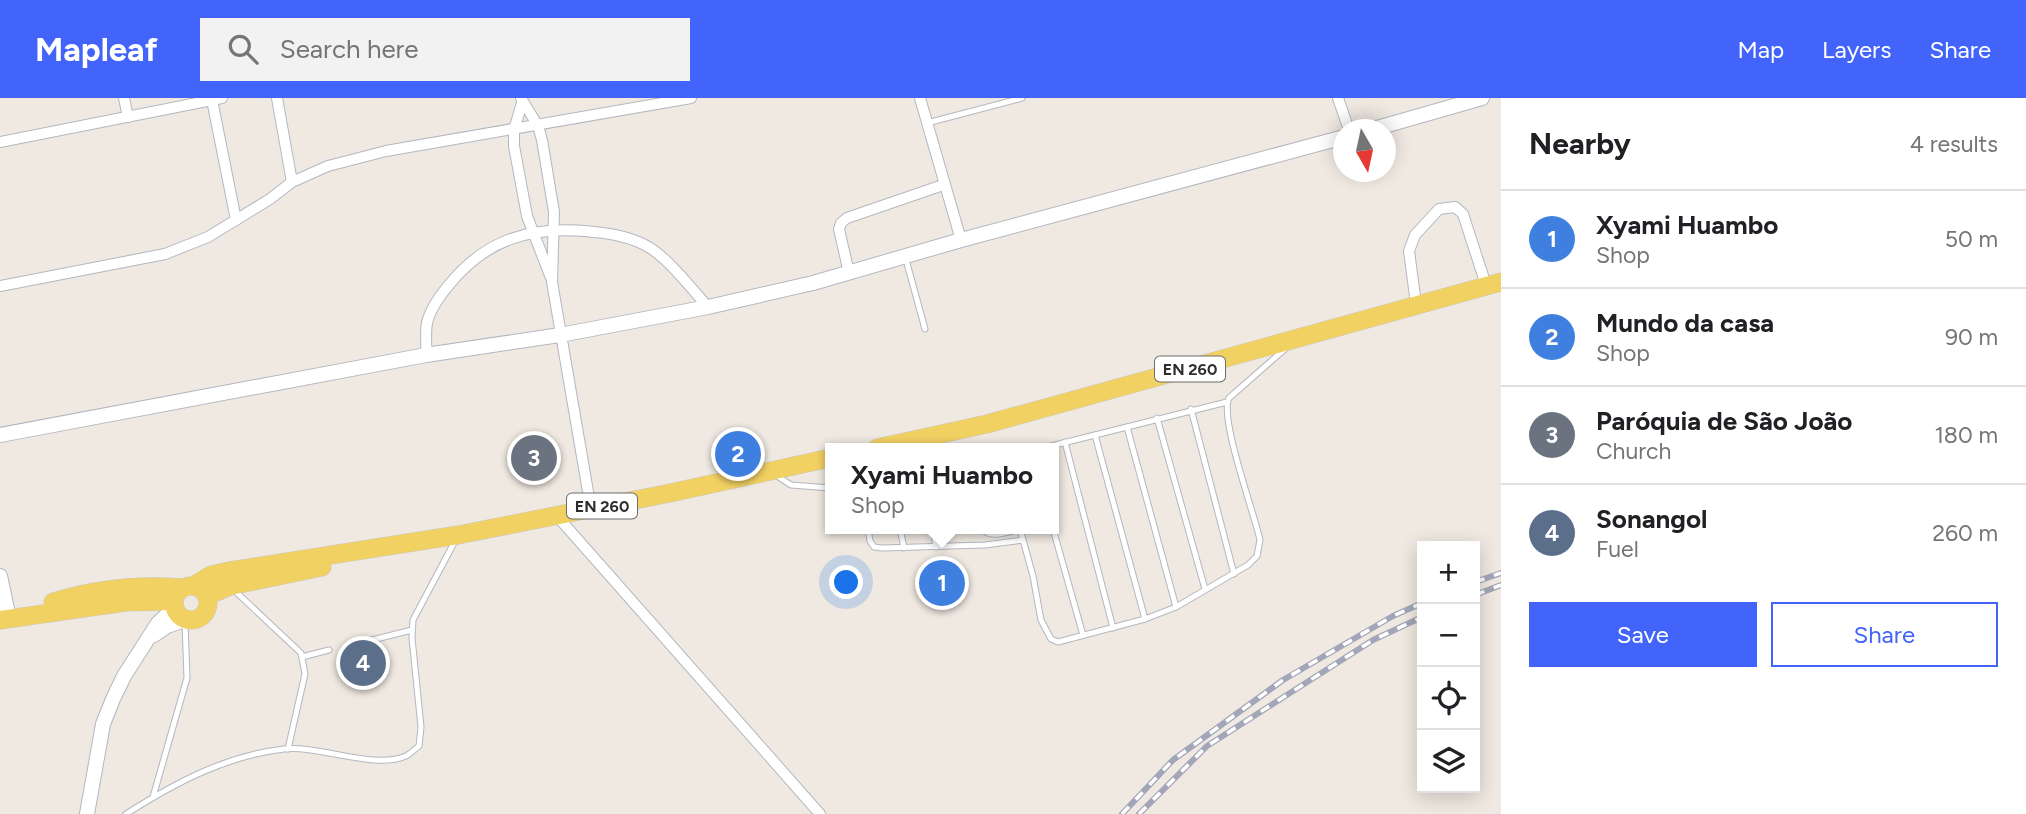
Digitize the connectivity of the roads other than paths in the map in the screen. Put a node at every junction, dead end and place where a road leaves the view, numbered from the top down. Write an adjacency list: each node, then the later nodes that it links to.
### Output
1 (124, 98): 10 (street)
2 (276, 98): 18 (street)
3 (691, 98): 14 (street)
4 (920, 98): 13 (street)
5 (1022, 98): 13 (lane)
6 (1338, 98): 11 (street)
7 (1482, 98): 12 (street)
8 (217, 99): 10 (street); 20 (street)
9 (522, 100): 14 (street); 15 (street)
10 (128, 117): 17 (street)
11 (1345, 119)
12 (1396, 123)
13 (927, 124): 19 (street)
14 (538, 126): 15 (street); 21 (street)
15 (514, 130): 18 (street); 22 (street)
16 (1333, 140): 23 (street)
17 (0, 142)
18 (292, 182): 20 (street)
19 (943, 185): 23 (street); 25 (street)
20 (236, 220): 28 (street)
21 (554, 229): 22 (street); 26 (street); 30 (street)
22 (533, 233): 26 (street); 34 (street)
23 (961, 240): 24 (street)
24 (905, 256): 25 (street); 31 (lane)
25 (849, 273): 30 (street)
26 (552, 282): 32 (street)
27 (1494, 284): 29 (main road, EN 260); 29 (street)
28 (0, 286)
29 (1416, 304): 33 (main road, EN 260)
30 (708, 307): 32 (street)
31 (925, 329)
32 (560, 335): 34 (street); 47 (street)
33 (1300, 336): 35 (lane); 42 (main road, EN 260)
34 (426, 355): 39 (street)
35 (1227, 402): 36 (lane); 59 (lane)
36 (1191, 410): 37 (lane); 59 (lane)
37 (1157, 418): 38 (lane); 62 (lane)
38 (1127, 427): 40 (lane); 64 (lane)
39 (0, 435)
40 (1095, 435): 41 (lane); 66 (lane)
41 (1065, 442): 43 (lane); 67 (lane)
42 (900, 443)
43 (1059, 444)
44 (825, 459): 45 (main road, EN 260)
45 (768, 471): 46 (lane); 47 (main road, EN 260)
46 (825, 488)
47 (590, 509): 48 (main road, EN 260)
48 (557, 516): 54 (main road, EN 260); 77 (street)
49 (869, 534): 58 (lane)
50 (901, 534): 58 (lane)
51 (934, 534): 57 (lane)
52 (1021, 534): 55 (lane)
53 (1054, 534): 69 (lane)
54 (458, 535): 56 (main road, EN 260); 68 (lane)
55 (1023, 540): 57 (lane); 69 (lane)
56 (373, 547): 61 (main road, EN 260); 63 (main road, EN 260)
57 (936, 547): 58 (lane)
58 (904, 548)
59 (1234, 574): 62 (lane)
60 (0, 576): 65 (street)
61 (230, 586): 63 (main road, EN 260); 72 (lane)
62 (1205, 589): 64 (lane)
63 (186, 600): 65 (main road, EN 260); 74 (lane); 75 (street)
64 (1176, 607): 66 (lane)
65 (11, 618)
66 (1145, 619): 67 (lane)
67 (1113, 628): 69 (lane)
68 (412, 630): 70 (lane); 73 (lane)
69 (1083, 635)
70 (352, 645)
71 (329, 650): 72 (lane)
72 (302, 657): 73 (lane)
73 (288, 749): 74 (lane)
74 (153, 797): 76 (lane)
75 (87, 814)
76 (126, 814)
77 (820, 814)

